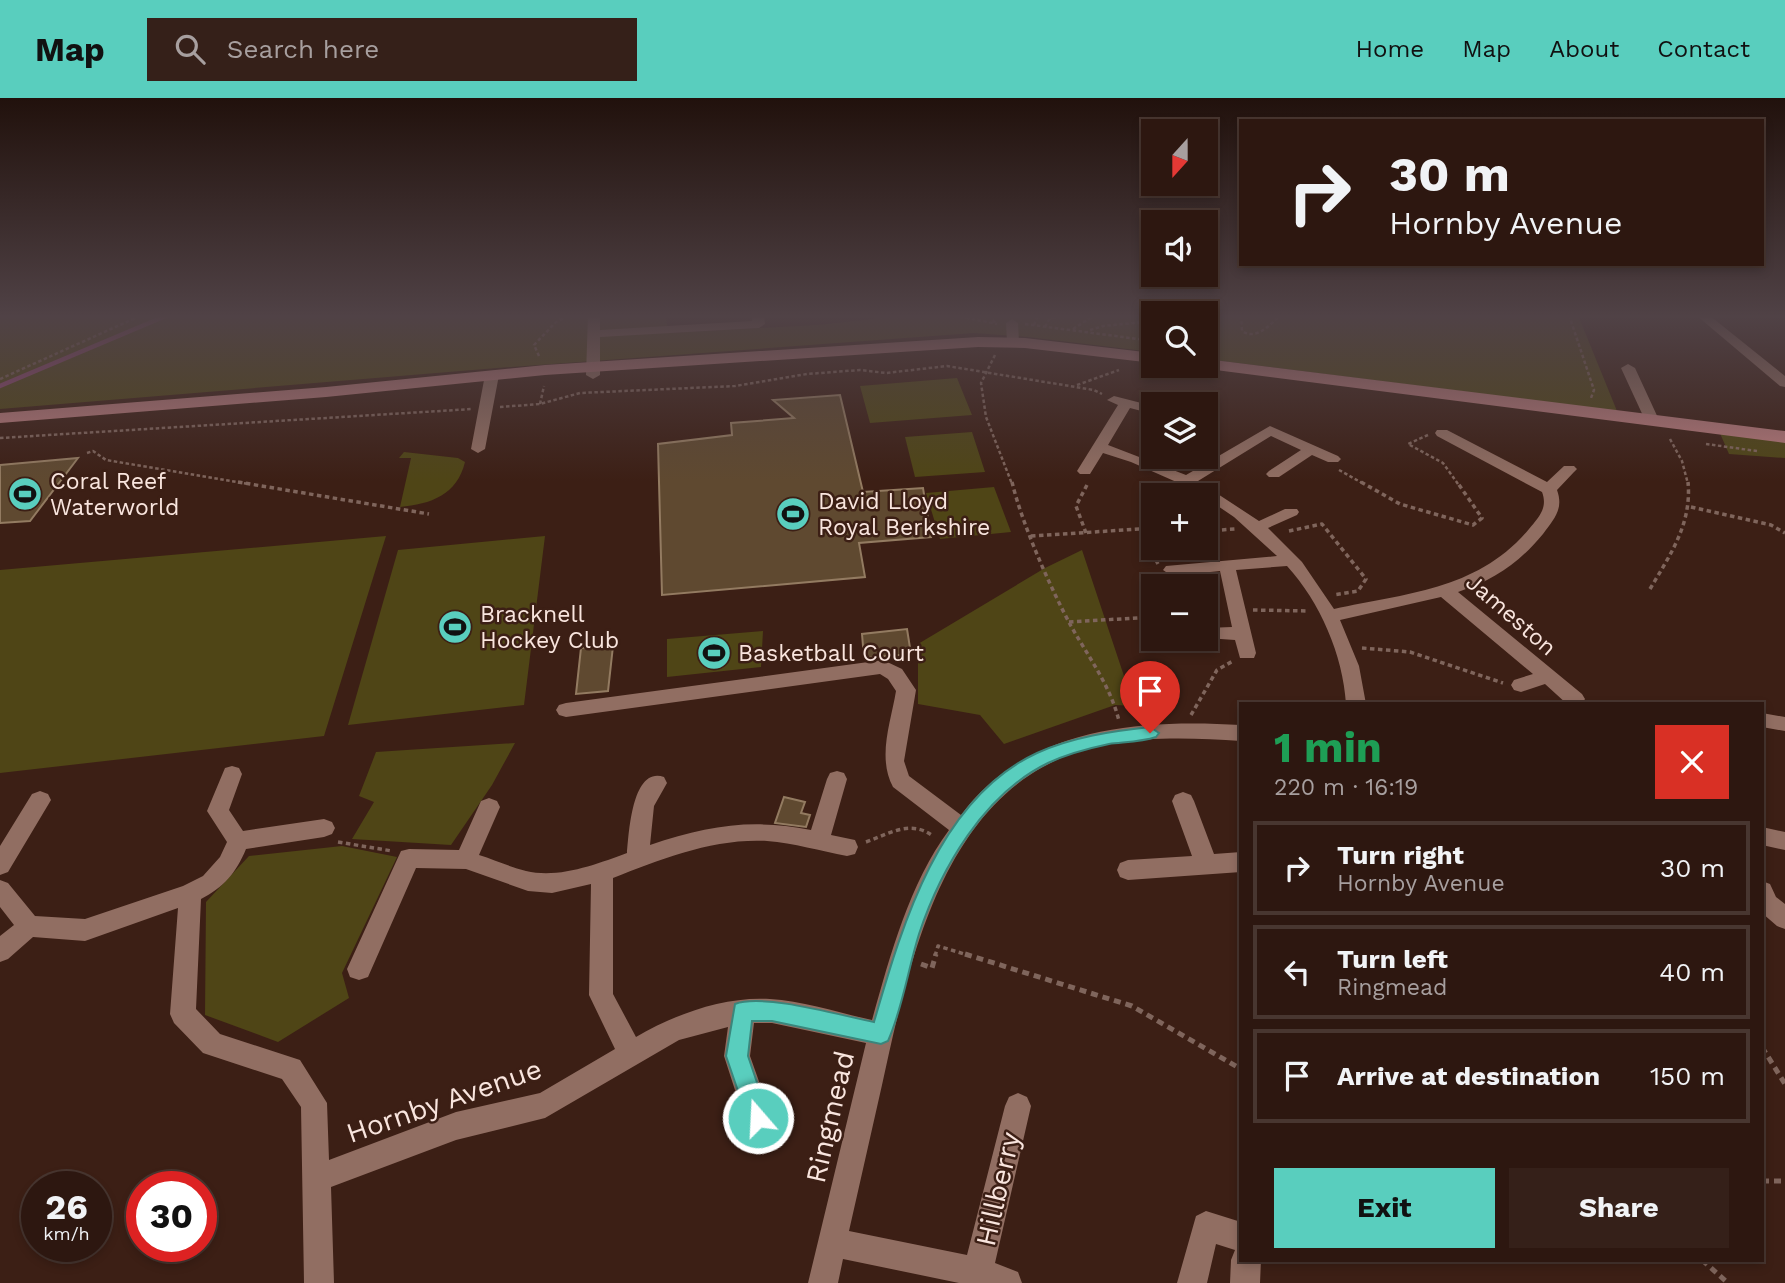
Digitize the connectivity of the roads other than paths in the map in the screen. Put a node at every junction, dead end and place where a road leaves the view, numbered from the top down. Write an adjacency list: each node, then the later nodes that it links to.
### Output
1 (604, 370): 5 (main road)
2 (1256, 370): 11 (main road)
3 (1629, 370): 11 (street)
4 (1769, 370): 7 (street)
5 (593, 371): 6 (main road)
6 (492, 379): 10 (main road); 15 (street)
7 (1785, 383)
8 (1120, 402): 9 (street); 14 (street)
9 (1141, 407)
10 (0, 418)
11 (1652, 420): 13 (main road)
12 (1441, 432): 22 (street)
13 (1785, 437)
14 (1100, 447): 19 (street); 21 (street)
15 (478, 449)
16 (1310, 450): 17 (street); 20 (street); 21 (street)
17 (1333, 459)
18 (1569, 469): 22 (street)
19 (1085, 471)
20 (1274, 474)
21 (1189, 481): 24 (street)
22 (1549, 489): 28 (street, Jameston)
23 (1291, 512): 24 (street)
24 (1262, 531): 25 (street)
25 (1291, 560): 26 (street); 29 (street)
26 (1227, 566): 27 (street); 31 (street)
27 (1172, 570)
28 (1444, 590): 29 (street, Jameston); 33 (street, Jameston)
29 (1326, 607): 36 (street)
30 (1218, 633): 31 (street)
31 (1242, 634): 32 (street)
32 (1247, 653)
33 (1546, 677): 34 (street, Jameston); 35 (street, Jameston)
34 (1521, 685)
35 (1575, 699)
36 (1356, 702)
37 (566, 710): 48 (street)
38 (1764, 719): 39 (street)
39 (1785, 724)
40 (1239, 733): 48 (street, Ringmead)
41 (232, 774): 50 (street)
42 (837, 779): 52 (street)
43 (657, 783): 54 (street)
44 (40, 800): 58 (street)
45 (1183, 801): 57 (street)
46 (489, 807): 55 (street)
47 (324, 828): 50 (street)
48 (962, 828): 69 (street, Ringmead)
49 (1764, 836): 51 (street)
50 (238, 841): 62 (street)
51 (1785, 841)
52 (818, 842): 53 (street); 54 (street)
53 (847, 847)
54 (638, 858): 60 (street)
55 (466, 860): 60 (street); 67 (street)
56 (1239, 862): 57 (street)
57 (1206, 864): 59 (street)
58 (0, 865)
59 (1128, 870)
60 (602, 872): 70 (street)
61 (0, 890): 65 (street)
62 (190, 894): 65 (street); 73 (street)
63 (1764, 895): 64 (street)
64 (1785, 919)
65 (29, 926): 66 (street)
66 (0, 951)
67 (359, 969)
68 (743, 1011): 69 (street, Hornby Avenue); 70 (street, Hornby Avenue); 72 (street)
69 (881, 1034): 75 (street, Ringmead)
70 (632, 1055): 73 (street, Hornby Avenue)
71 (1018, 1106): 77 (street, Hillberry)
72 (758, 1118)
73 (315, 1179): 78 (street)
74 (1239, 1236): 81 (street)
75 (832, 1242): 77 (street, Hillberry); 79 (street, Ringmead)
76 (1247, 1262): 82 (street)
77 (978, 1272): 80 (street, Hillberry)
78 (319, 1283)
79 (823, 1283)
80 (1007, 1283)
81 (1192, 1283)
82 (1245, 1283)

